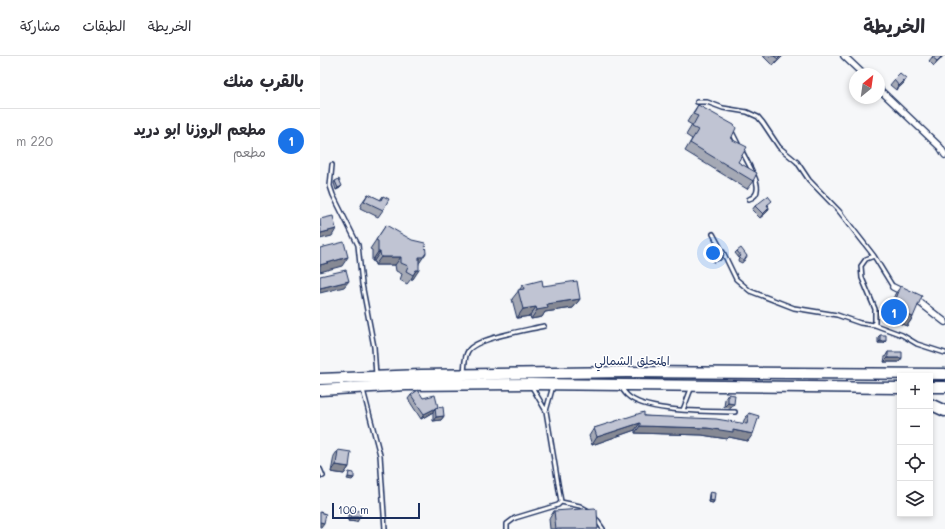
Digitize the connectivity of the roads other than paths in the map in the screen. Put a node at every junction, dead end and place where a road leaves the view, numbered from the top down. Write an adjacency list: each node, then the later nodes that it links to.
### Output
1 (844, 56): 2 (street)
2 (857, 68)
3 (885, 95): 6 (street)
4 (700, 106): 10 (lane)
5 (728, 128): 8 (lane)
6 (945, 155)
7 (332, 165): 22 (lane)
8 (749, 199)
9 (713, 234): 13 (lane)
10 (874, 256): 11 (lane); 13 (lane)
11 (892, 287): 12 (street)
12 (945, 322)
13 (875, 325): 15 (lane)
14 (544, 326): 19 (lane)
15 (945, 353)
16 (945, 369): 18 (highway)
17 (897, 373): 19 (highway, المتحلق الشمالي)
18 (903, 373)
19 (464, 374): 22 (highway, المتحلق الشمالي)
20 (933, 374): 21 (highway, المتحلق الشمالي)
21 (945, 374)
22 (376, 377): 23 (highway, المتحلق الشمالي)
23 (320, 379)
24 (530, 384): 25 (highway, المتحلق الشمالي); 28 (highway, المتحلق الشمالي); 37 (lane)
25 (553, 385): 26 (highway, المتحلق الشمالي); 37 (lane)
26 (619, 385): 27 (highway, المتحلق الشمالي); 36 (lane)
27 (692, 385): 32 (highway, المتحلق الشمالي); 36 (lane)
28 (362, 386): 33 (highway, المتحلق الشمالي); 43 (lane)
29 (933, 387): 30 (highway)
30 (945, 387)
31 (897, 388): 32 (highway, المتحلق الشمالي)
32 (880, 389): 34 (highway)
33 (320, 390)
34 (897, 392)
35 (933, 405): 38 (highway)
36 (683, 410): 39 (lane)
37 (546, 411): 42 (lane)
38 (945, 411)
39 (735, 412)
40 (320, 469): 41 (lane)
41 (323, 476)
42 (561, 502): 44 (lane); 45 (lane)
43 (385, 529)
44 (507, 529)
45 (603, 529)

